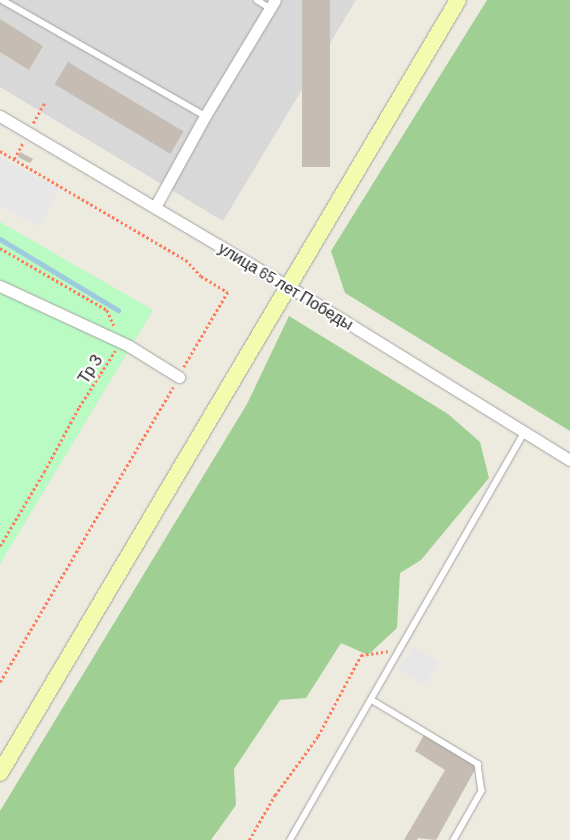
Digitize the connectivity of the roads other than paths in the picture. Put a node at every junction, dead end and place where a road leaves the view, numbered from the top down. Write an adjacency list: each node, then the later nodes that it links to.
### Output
1 (2, 0): 6 (lane)
2 (257, 0): 4 (lane)
3 (458, 0): 9 (street)
4 (272, 4): 6 (street)
5 (0, 116): 7 (street, улица 65 лет Победы)
6 (205, 116): 7 (street)
7 (155, 207): 9 (street, улица 65 лет Победы)
8 (0, 286): 10 (street)
9 (288, 286): 11 (street, улица 65 лет Победы); 14 (street)
10 (179, 377)
11 (524, 433): 12 (street, улица 65 лет Победы); 13 (lane)
12 (570, 460)
13 (372, 700): 15 (lane); 16 (lane)
14 (0, 773)
15 (290, 840)
16 (454, 840)

